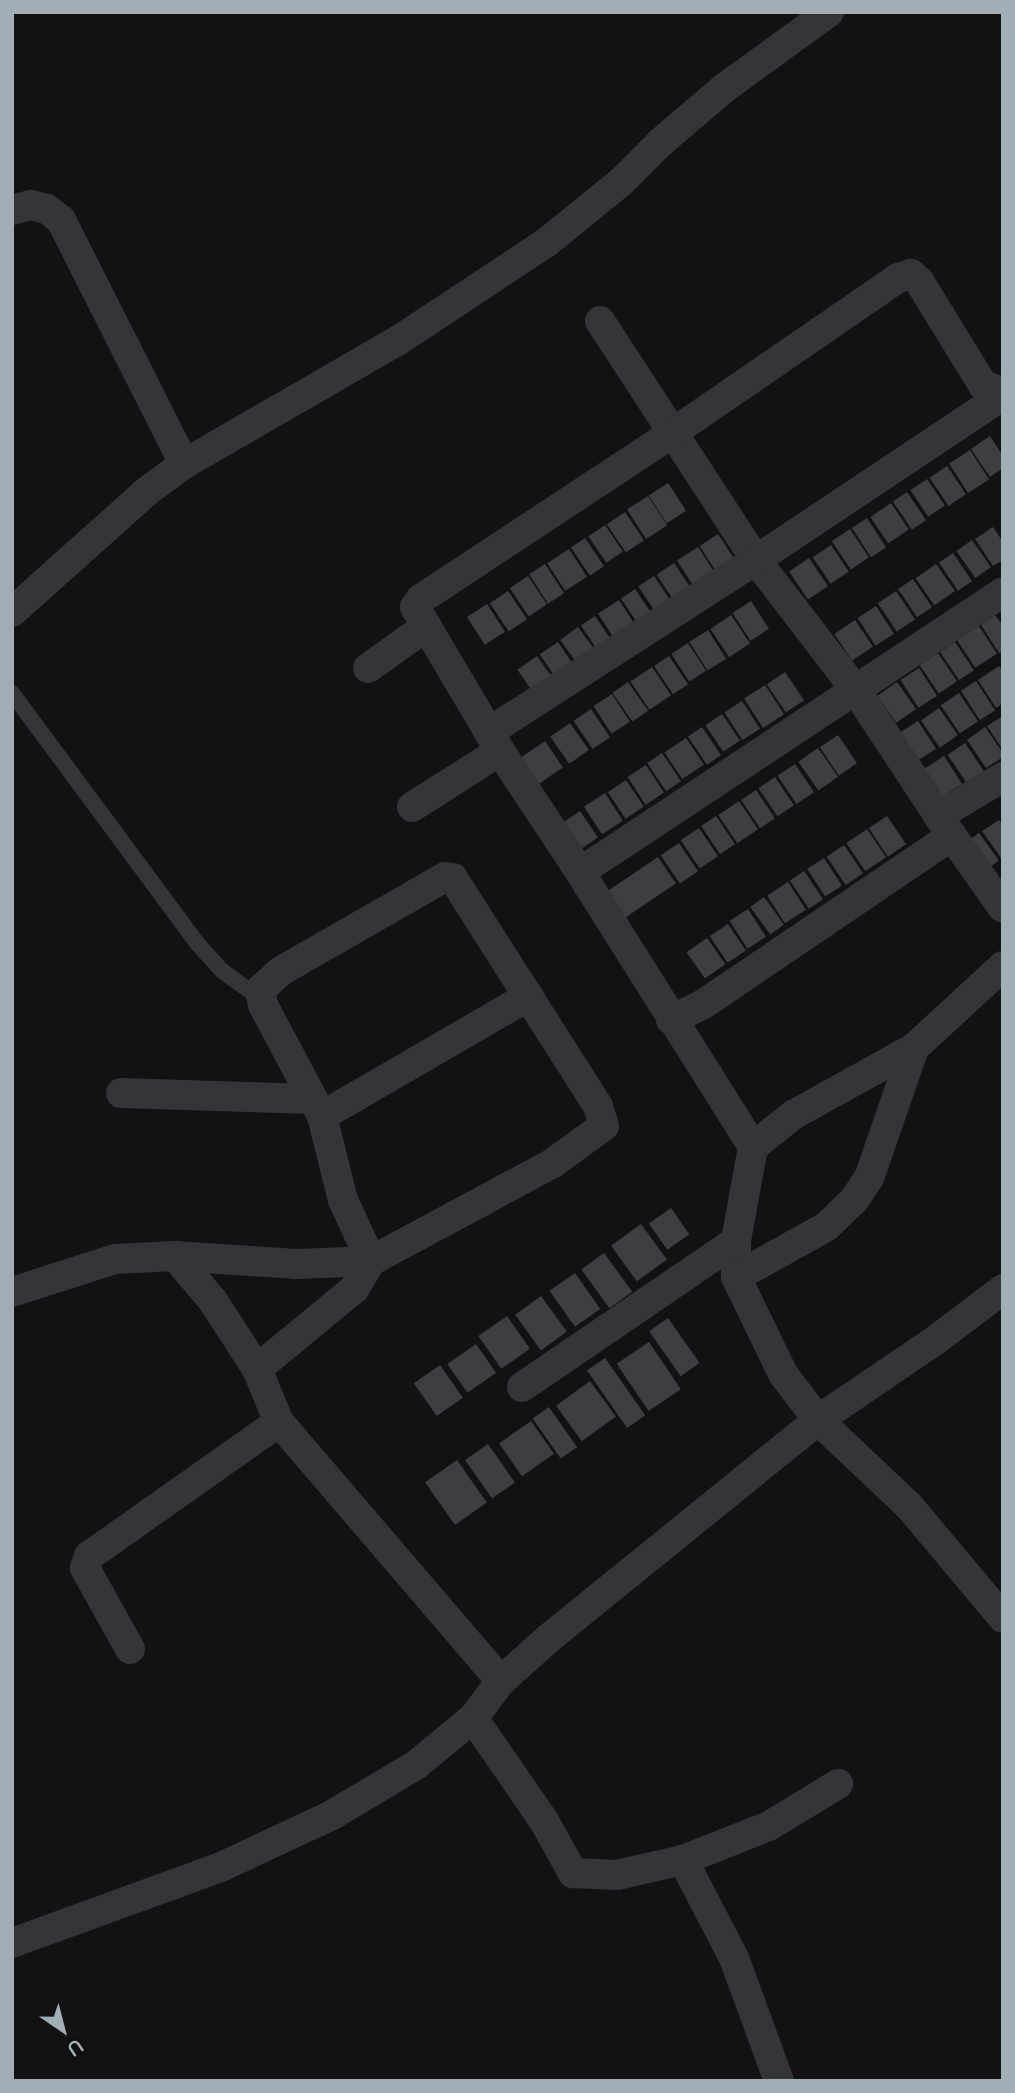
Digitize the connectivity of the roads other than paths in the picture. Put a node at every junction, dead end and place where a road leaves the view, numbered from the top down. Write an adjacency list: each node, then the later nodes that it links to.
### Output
1 (829, 12): 6 (street)
2 (12, 209): 6 (street)
3 (600, 321): 5 (street)
4 (1003, 393): 5 (street); 7 (street)
5 (671, 434): 7 (street); 10 (street)
6 (184, 464): 9 (street)
7 (756, 560): 12 (street); 14 (street)
8 (1003, 592): 12 (street)
9 (12, 612)
10 (427, 626): 11 (street); 14 (street)
11 (368, 668)
12 (855, 689): 17 (street); 18 (street)
13 (12, 693): 22 (lane)
14 (494, 742): 16 (street); 18 (street)
15 (1003, 777): 17 (street)
16 (412, 807)
17 (945, 826): 19 (street); 23 (street)
18 (580, 872): 23 (street)
19 (1003, 908)
20 (1003, 966): 24 (street)
21 (529, 996): 22 (street); 26 (street); 30 (street)
22 (261, 999): 26 (street)
23 (671, 1020): 27 (street)
24 (914, 1048): 27 (street); 31 (street)
25 (121, 1093): 26 (street)
26 (317, 1108): 30 (street)
27 (753, 1147): 28 (street)
28 (736, 1241): 31 (street); 35 (street)
29 (175, 1256): 30 (street); 33 (street); 34 (street)
30 (371, 1261): 34 (street)
31 (736, 1277): 36 (street)
32 (1003, 1289): 36 (street)
33 (12, 1292)
34 (257, 1369): 37 (street)
35 (522, 1387)
36 (818, 1420): 38 (street); 40 (street)
37 (279, 1422): 39 (street); 40 (street)
38 (1003, 1618)
39 (130, 1649)
40 (501, 1681): 41 (street)
41 (473, 1718): 43 (street); 44 (street)
42 (838, 1784): 43 (street)
43 (683, 1860): 45 (street)
44 (12, 1943)
45 (779, 2081)

